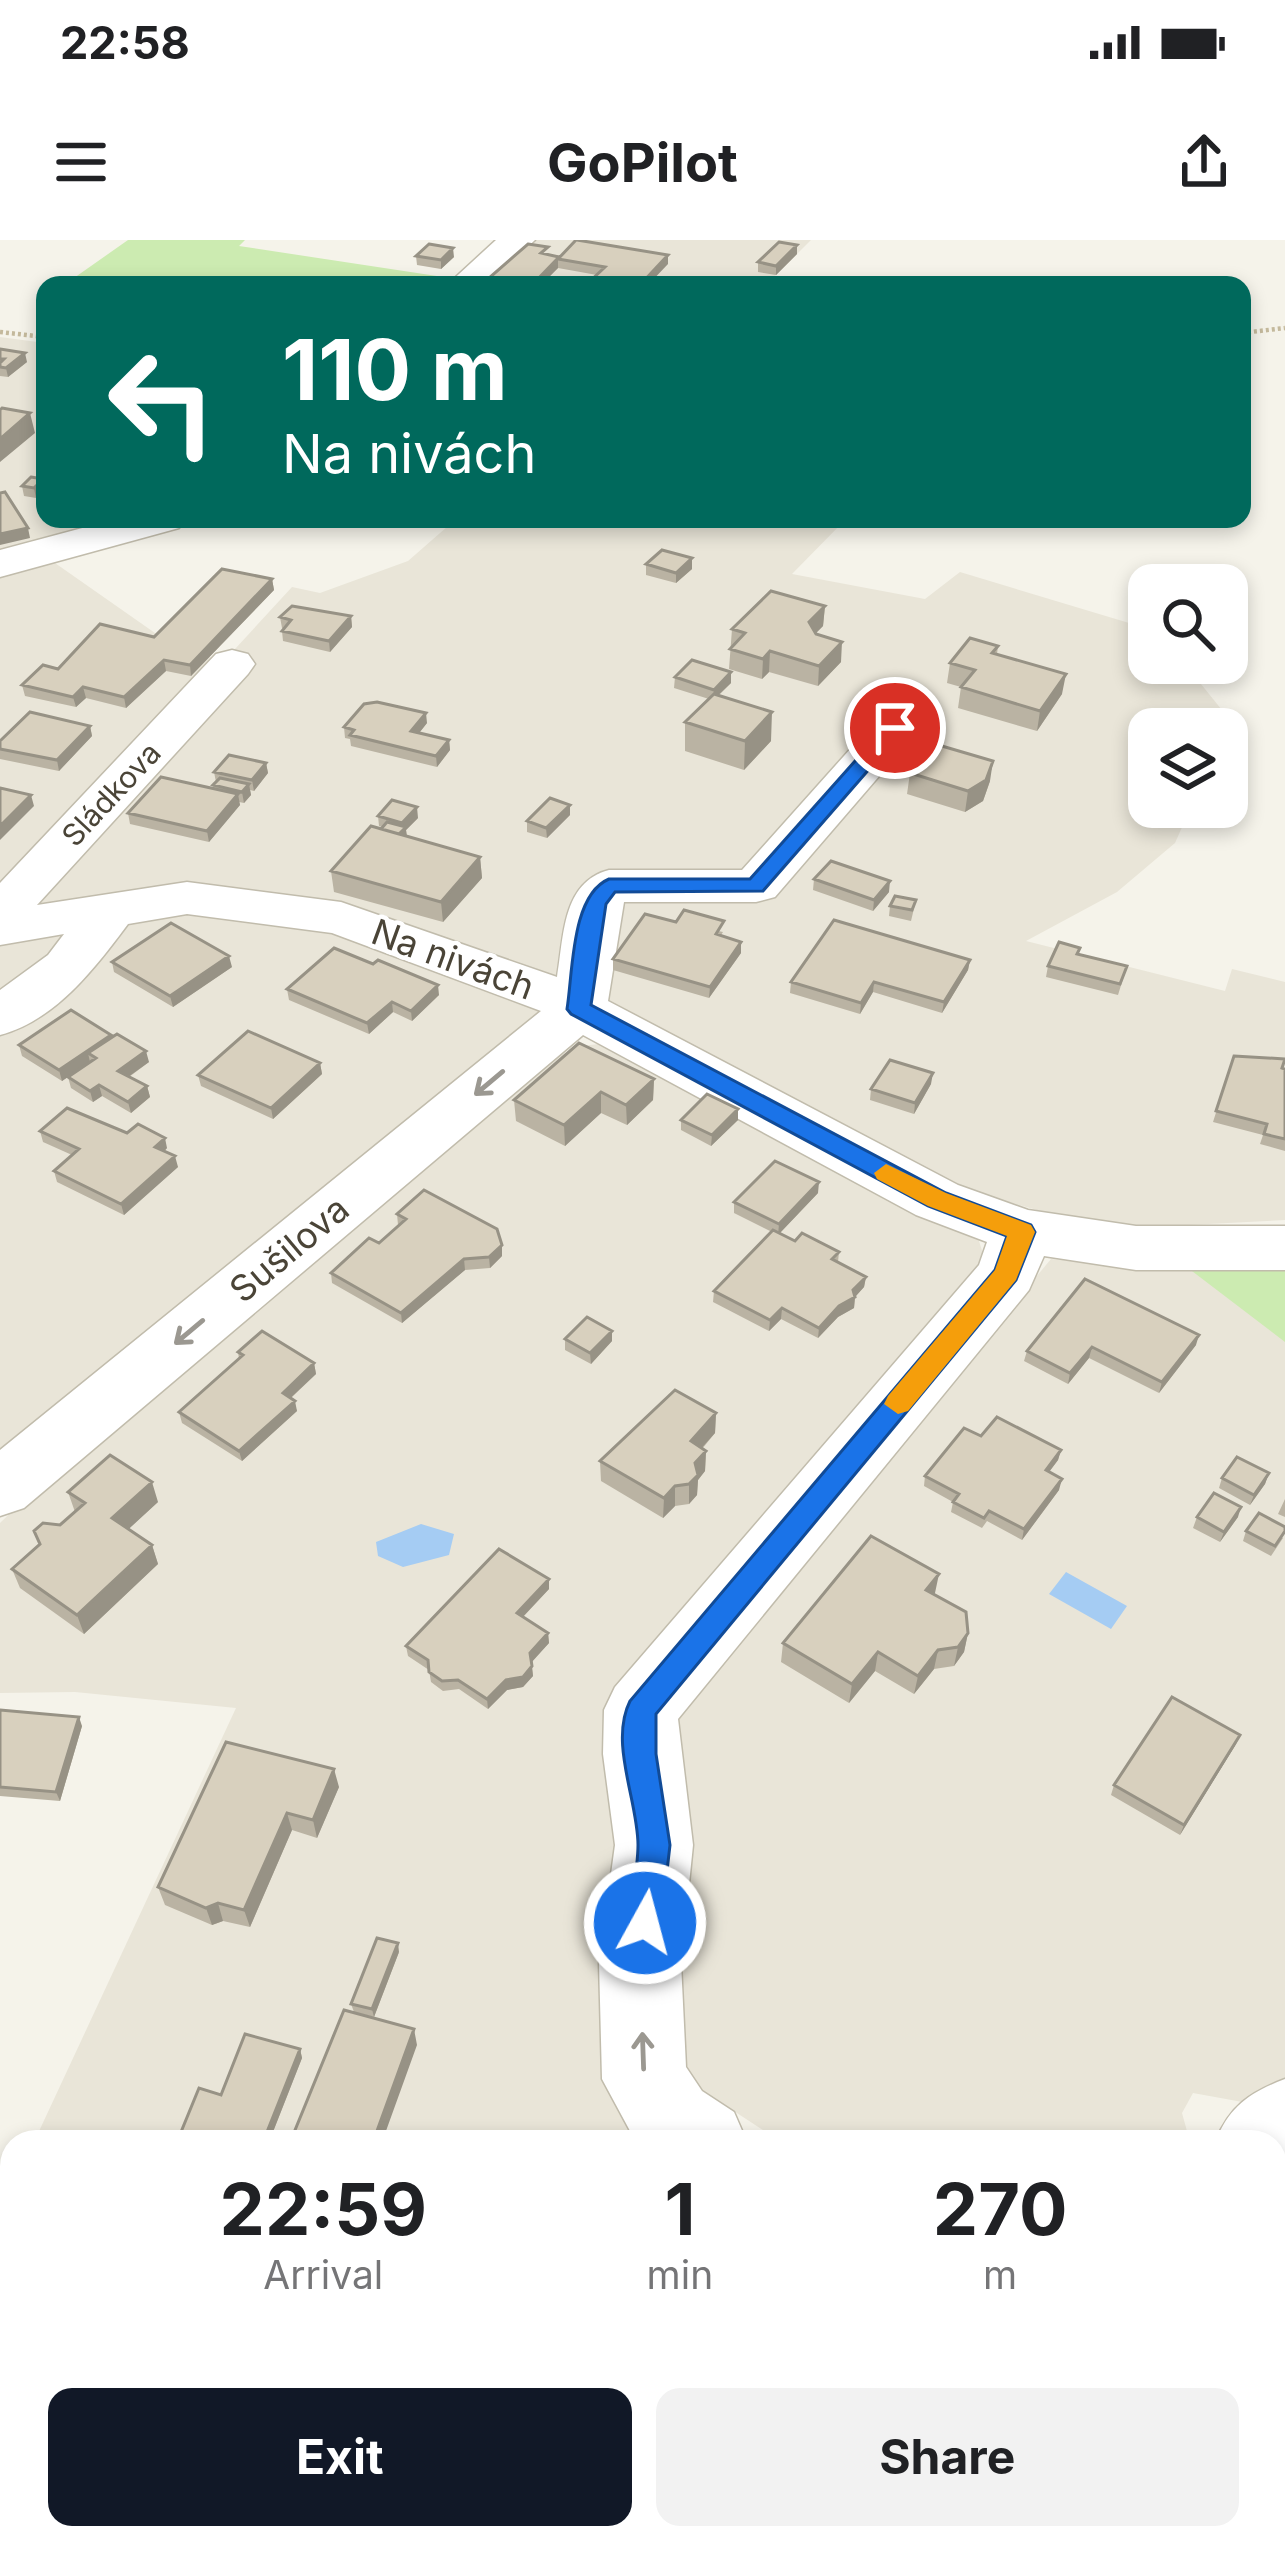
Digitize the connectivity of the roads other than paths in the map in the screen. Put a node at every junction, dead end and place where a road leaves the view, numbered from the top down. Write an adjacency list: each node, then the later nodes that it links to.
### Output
1 (517, 240): 2 (street)
2 (475, 276)
3 (131, 528): 4 (street)
4 (0, 564)
5 (232, 664): 8 (street, Sládkova)
6 (895, 728): 9 (street)
7 (111, 910): 8 (street, Na nivách); 9 (street, Na nivách); 10 (street)
8 (3, 928)
9 (579, 1009): 11 (street, Na nivách); 13 (street, Sušilova, one-way to 13)
10 (0, 1017)
11 (1022, 1232): 12 (street, Na nivách); 14 (street, one-way to 11)
12 (1285, 1248)
13 (0, 1490)
14 (686, 2130)

